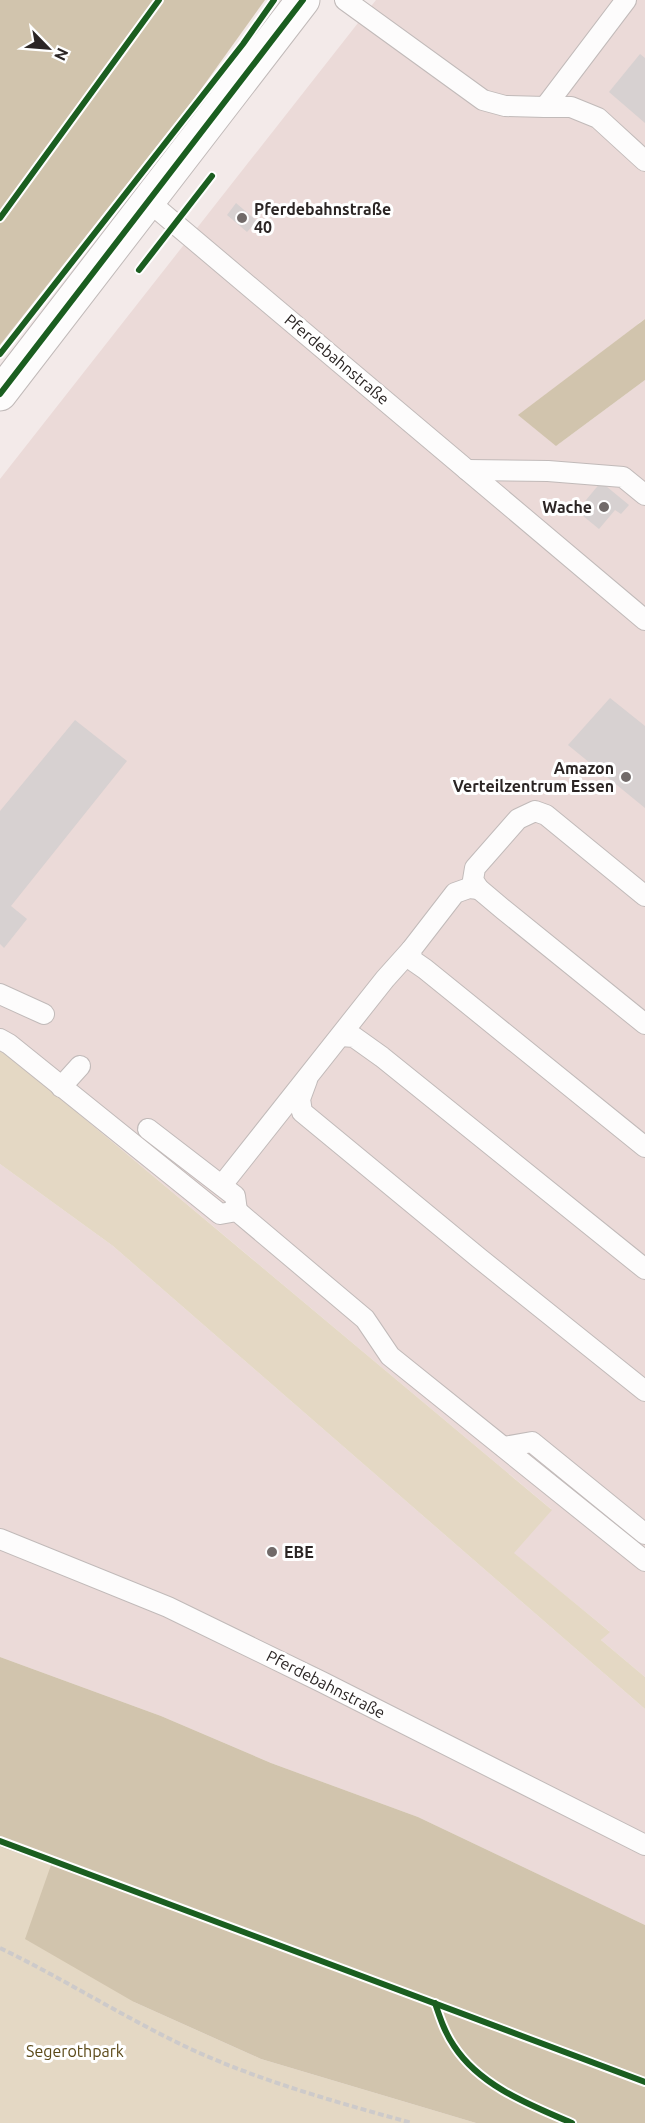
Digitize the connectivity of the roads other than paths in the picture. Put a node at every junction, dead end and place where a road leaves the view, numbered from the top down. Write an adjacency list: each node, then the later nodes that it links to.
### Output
1 (303, 0): 6 (street)
2 (345, 0): 4 (lane)
3 (626, 0): 4 (lane)
4 (545, 107): 5 (lane)
5 (645, 161)
6 (148, 201): 7 (street); 8 (lane, Pferdebahnstraße)
7 (0, 394)
8 (468, 470): 9 (lane); 10 (lane, Pferdebahnstraße)
9 (645, 495)
10 (645, 620)
11 (479, 889): 12 (lane); 13 (lane); 16 (lane)
12 (645, 896)
13 (411, 950): 17 (lane); 23 (lane)
14 (0, 994): 15 (lane)
15 (44, 1014)
16 (645, 1024)
17 (341, 1036): 20 (lane); 26 (lane)
18 (0, 1039): 21 (lane)
19 (80, 1066): 21 (lane)
20 (307, 1080): 24 (lane); 27 (lane)
21 (61, 1087): 25 (lane)
22 (148, 1129): 24 (lane)
23 (645, 1147)
24 (222, 1185): 25 (lane)
25 (229, 1212): 28 (lane)
26 (645, 1269)
27 (645, 1391)
28 (504, 1447): 29 (lane); 31 (lane)
29 (645, 1534)
30 (0, 1539): 32 (lane, Pferdebahnstraße)
31 (645, 1561)
32 (645, 1845)

